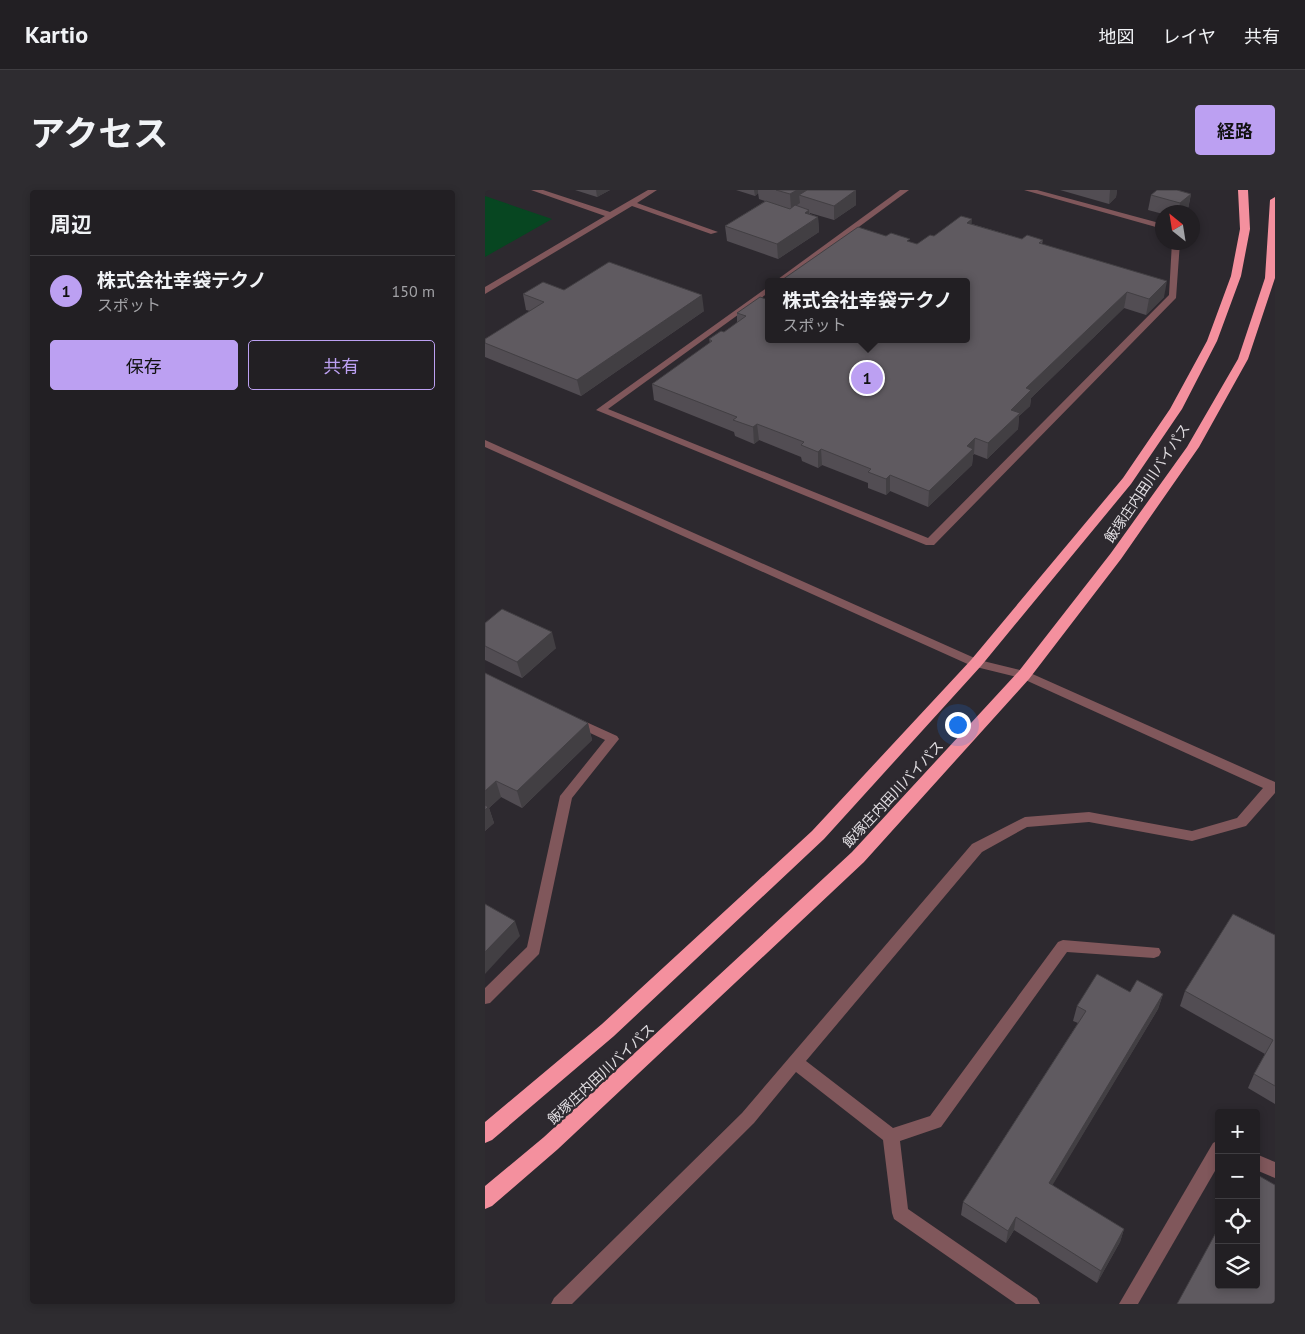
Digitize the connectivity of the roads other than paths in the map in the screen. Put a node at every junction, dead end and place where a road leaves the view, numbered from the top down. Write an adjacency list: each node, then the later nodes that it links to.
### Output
1 (535, 190): 9 (street)
2 (653, 190): 8 (street)
3 (905, 190): 14 (street)
4 (1028, 190): 10 (street)
5 (1234, 190): 11 (highway)
6 (1243, 190): 11 (highway, 飯塚庄内田川バイパス)
7 (1275, 200): 19 (highway, 飯塚庄内田川バイパス)
8 (630, 203): 9 (street); 12 (street)
9 (610, 215): 15 (street)
10 (1155, 225)
11 (1245, 229): 18 (highway, 飯塚庄内田川バイパス)
12 (714, 232)
13 (1176, 250): 16 (street)
14 (784, 278)
15 (485, 291)
16 (765, 291)
17 (485, 443): 18 (street)
18 (976, 663): 19 (street); 25 (highway, 飯塚庄内田川バイパス)
19 (1024, 675): 21 (street); 30 (highway, 飯塚庄内田川バイパス)
20 (562, 715): 23 (street)
21 (1273, 788): 24 (street)
22 (1154, 952): 26 (street)
23 (485, 998)
24 (795, 1062): 26 (street); 31 (street)
25 (485, 1134)
26 (891, 1136): 32 (street)
27 (1216, 1154): 33 (street)
28 (1260, 1164): 29 (street)
29 (1275, 1170)
30 (485, 1199)
31 (561, 1304)
32 (1031, 1304)
33 (1128, 1304)

